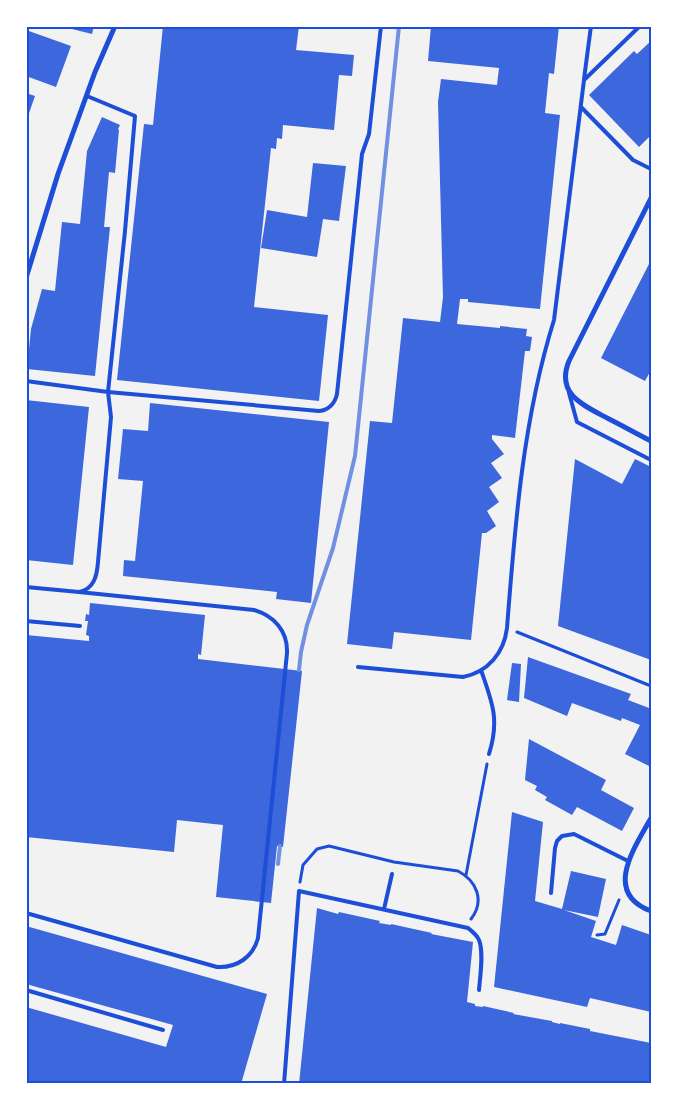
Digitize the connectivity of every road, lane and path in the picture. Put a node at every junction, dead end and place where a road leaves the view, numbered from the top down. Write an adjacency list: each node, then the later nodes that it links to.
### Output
1 (115, 26): 6 (street)
2 (381, 26): 13 (lane)
3 (591, 26): 5 (lane)
4 (640, 26): 5 (lane)
5 (584, 80): 7 (lane)
6 (87, 96): 10 (street); 13 (lane)
7 (581, 107): 8 (lane); 20 (lane)
8 (651, 169)
9 (651, 198): 12 (street)
10 (27, 274)
11 (26, 381): 13 (lane)
12 (567, 386): 14 (street); 15 (lane)
13 (108, 392): 17 (lane)
14 (651, 441)
15 (651, 460)
16 (26, 586): 17 (lane)
17 (79, 592): 33 (lane)
18 (26, 621): 19 (lane)
19 (80, 626)
20 (507, 628): 22 (lane); 23 (path)
21 (358, 667): 22 (lane)
22 (481, 670): 24 (lane)
23 (651, 686)
24 (489, 754): 28 (path)
25 (651, 818): 26 (street)
26 (628, 861): 29 (street); 30 (lane)
27 (392, 874): 31 (lane)
28 (466, 875)
29 (628, 891): 32 (street); 34 (path)
30 (551, 893)
31 (384, 909): 36 (lane); 38 (lane)
32 (651, 911)
33 (26, 912)
34 (597, 935)
35 (26, 990): 37 (lane)
36 (479, 990)
37 (163, 1030)
38 (284, 1084)

